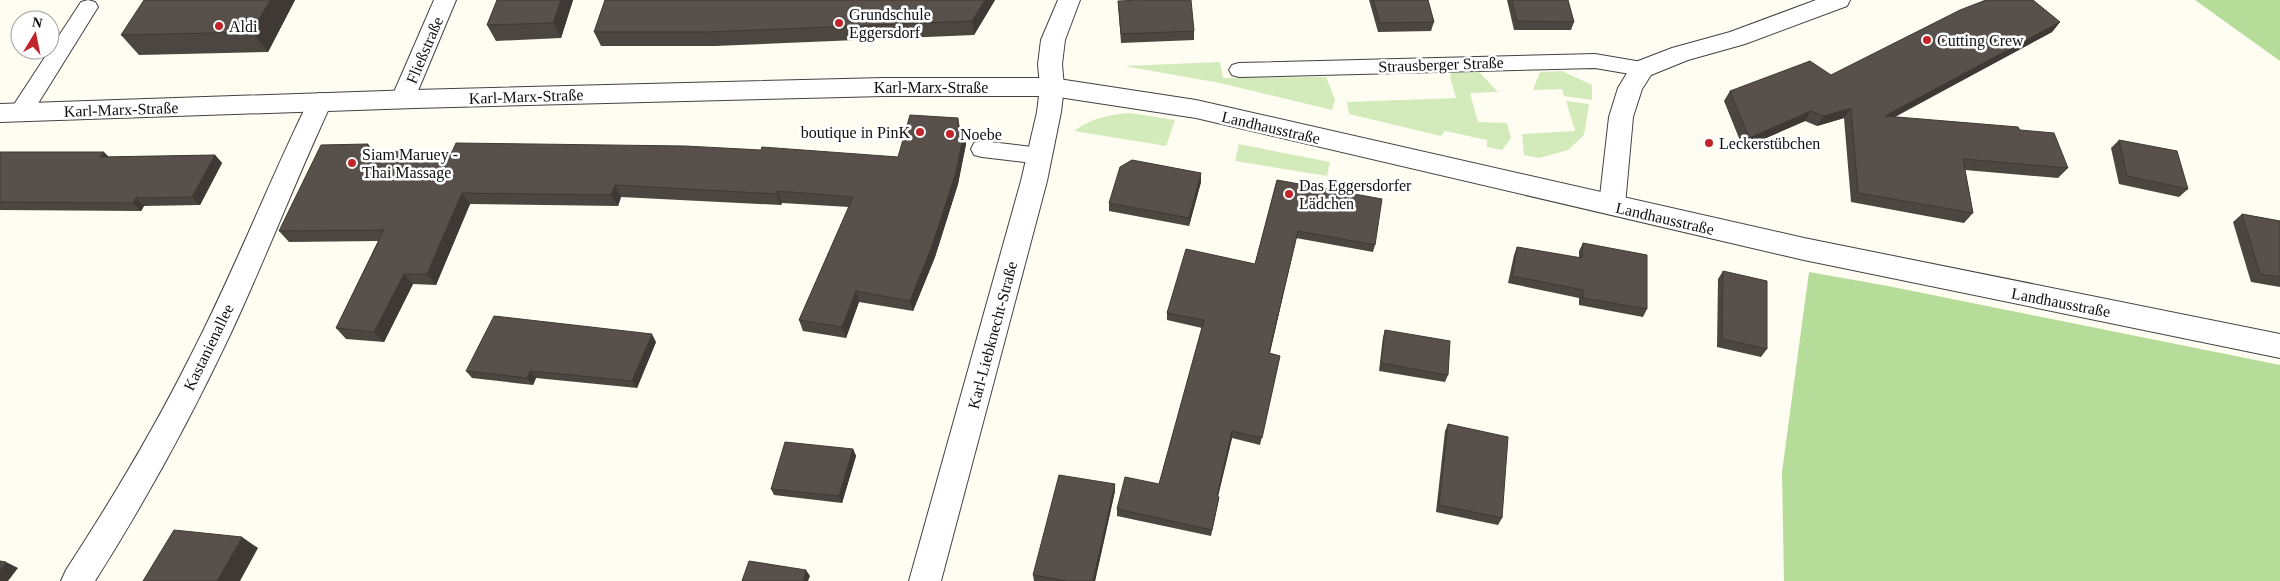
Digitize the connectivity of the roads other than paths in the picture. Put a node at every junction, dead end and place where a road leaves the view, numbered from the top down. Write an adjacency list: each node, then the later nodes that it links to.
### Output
1 (445, 0): 8 (street, Fließstraße)
2 (1069, 0): 7 (street, Karl-Liebknecht-Straße)
3 (1840, 0): 5 (street)
4 (88, 7): 10 (lane)
5 (1642, 69): 6 (lane, Strausberger Straße); 13 (street)
6 (1239, 70)
7 (1052, 87): 8 (street, Karl-Marx-Straße); 12 (street, Karl-Liebknecht-Straße); 13 (street, Landhausstraße)
8 (403, 99): 9 (street, Karl-Marx-Straße)
9 (320, 102): 10 (street, Karl-Marx-Straße); 15 (street, Kastanienallee)
10 (11, 112)
11 (982, 150): 12 (lane)
12 (1040, 156): 16 (street, Karl-Liebknecht-Straße)
13 (1612, 205): 14 (street, Landhausstraße)
14 (2280, 346)
15 (77, 581)
16 (925, 581)

